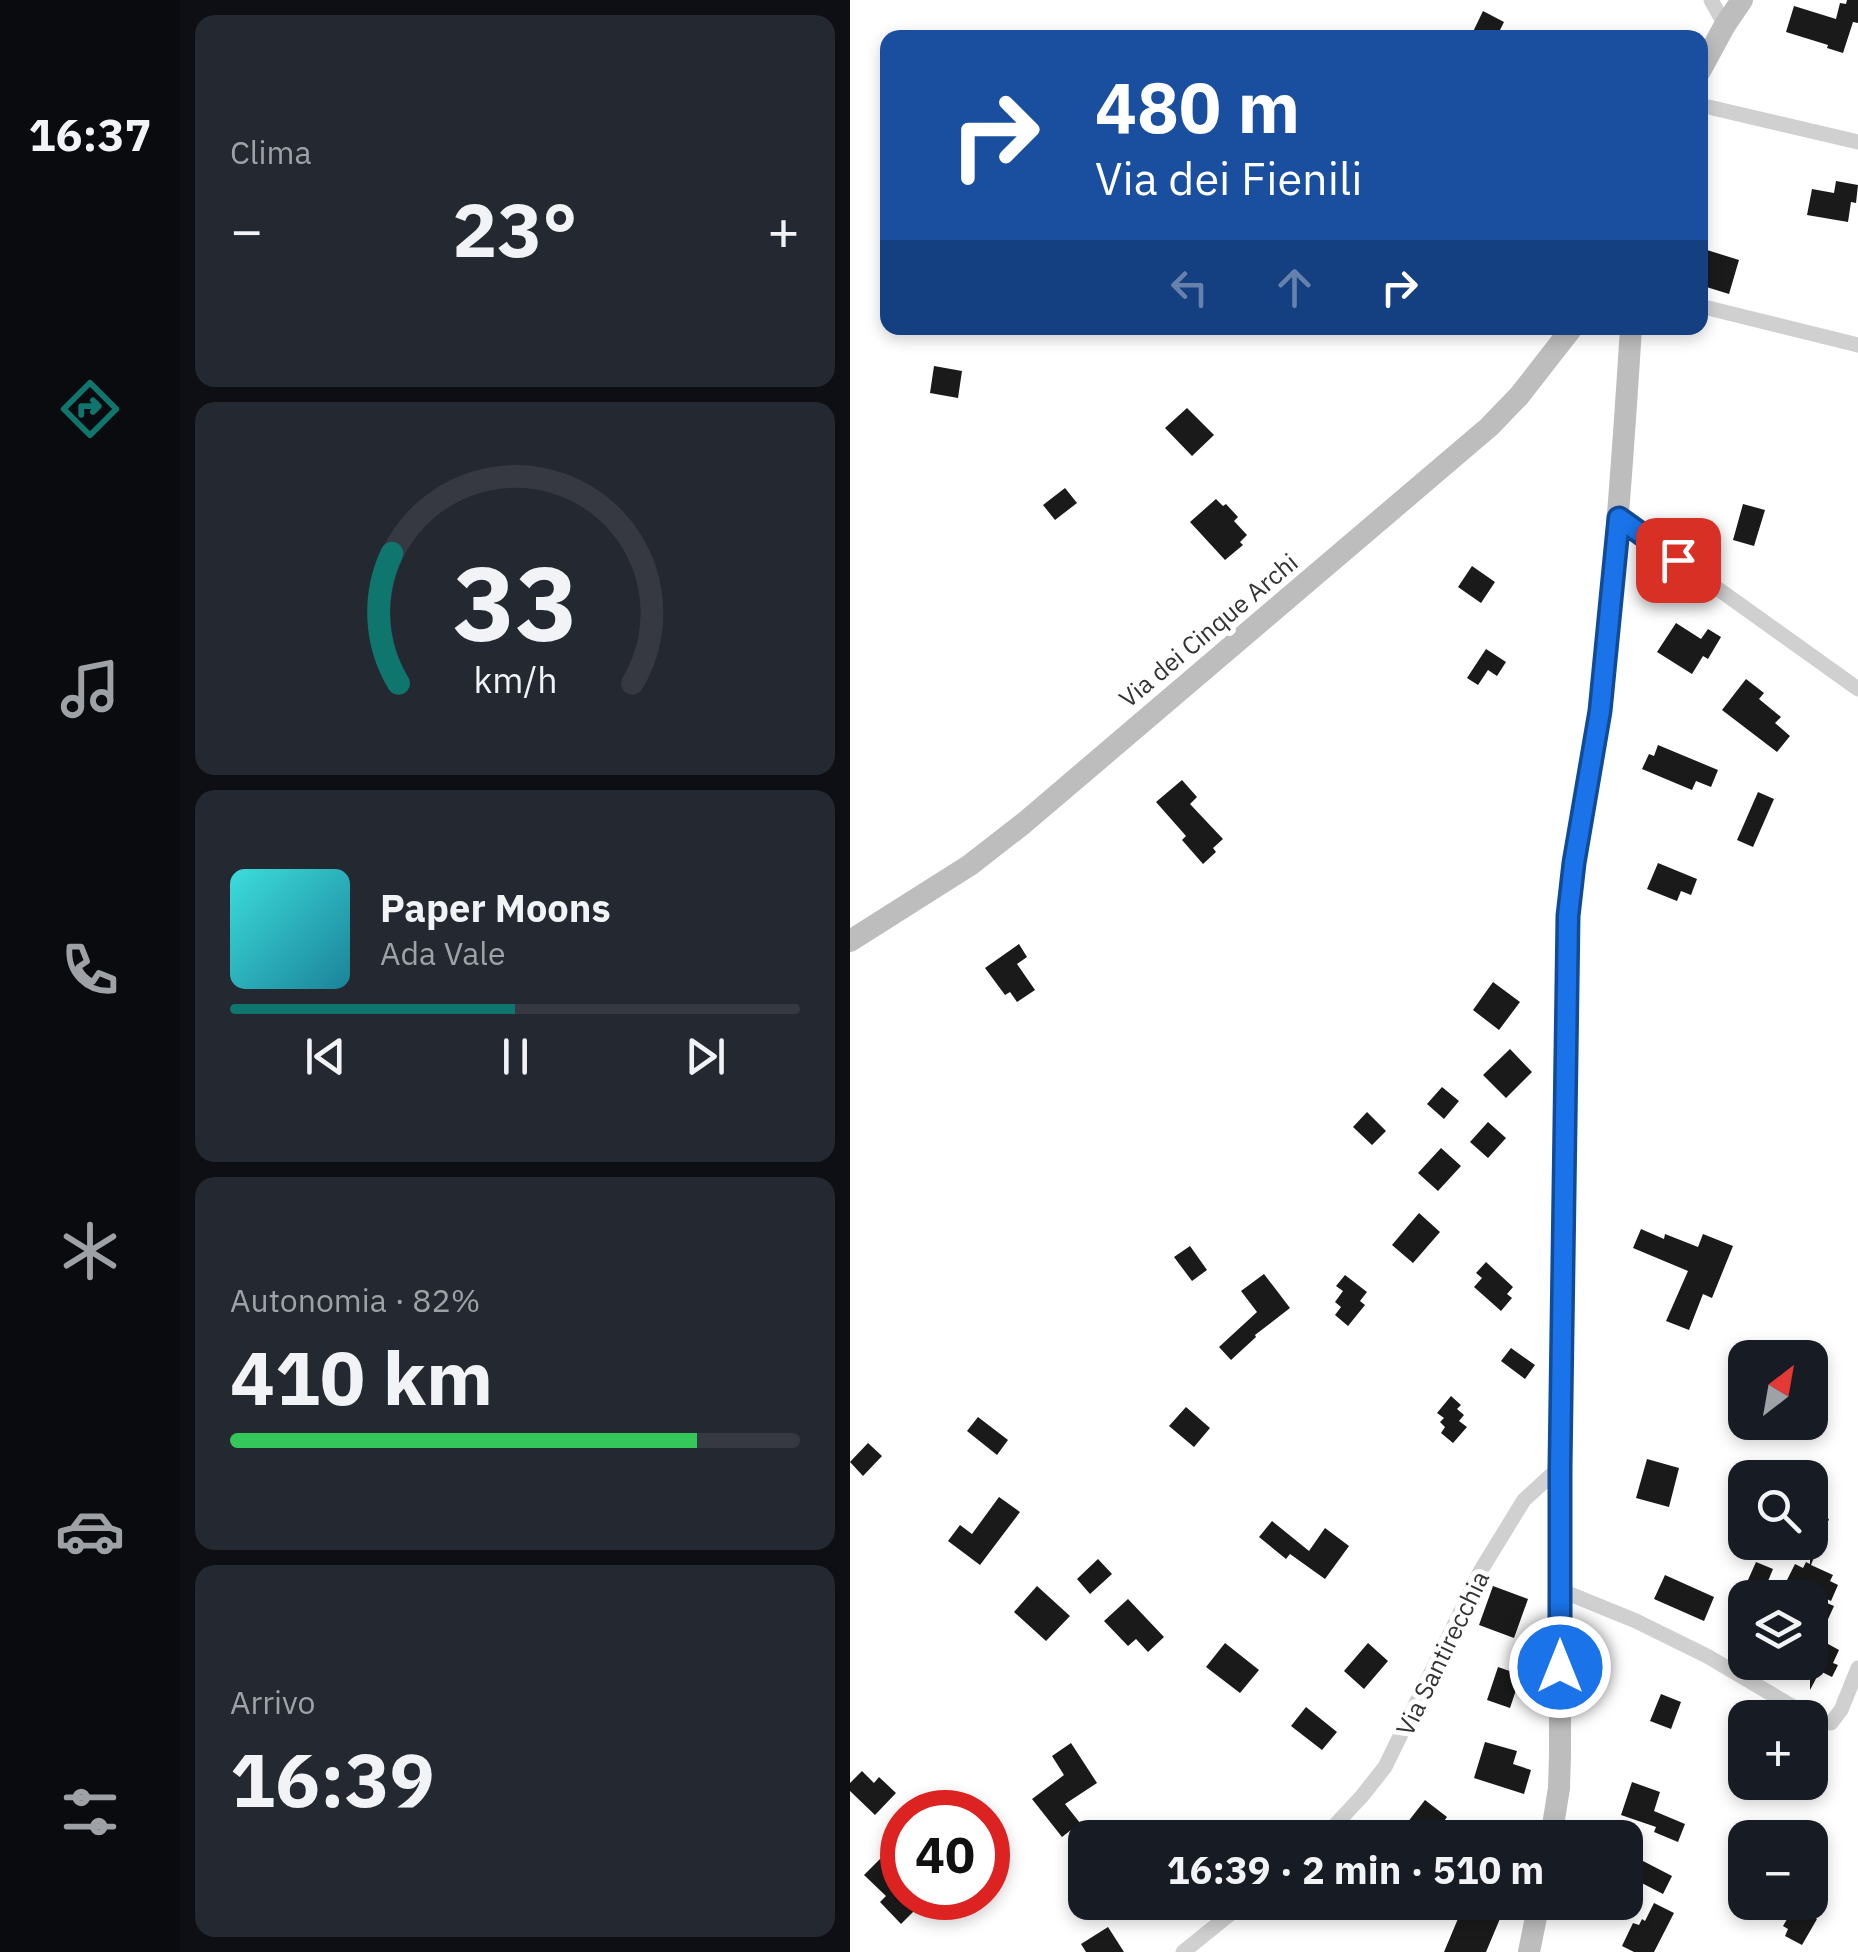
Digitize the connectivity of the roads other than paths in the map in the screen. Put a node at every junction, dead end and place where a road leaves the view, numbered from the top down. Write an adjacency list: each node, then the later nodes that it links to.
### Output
1 (1711, 0): 3 (street)
2 (1742, 0): 3 (street)
3 (1725, 24): 4 (street)
4 (1708, 55)
5 (1708, 107): 6 (street)
6 (1858, 142)
7 (1708, 308): 10 (street)
8 (1567, 335): 13 (street, Via dei Cinque Archi)
9 (1632, 335): 11 (street)
10 (1858, 344)
11 (1619, 518): 12 (street); 14 (street)
12 (1858, 689)
13 (850, 942)
14 (1560, 1467): 15 (street); 17 (street, Via Santirecchia)
15 (1560, 1590): 16 (street); 18 (street)
16 (1858, 1668)
17 (1340, 1820)
18 (1554, 1820)
19 (1223, 1920): 21 (street)
20 (1535, 1920): 22 (street)
21 (1184, 1952)
22 (1529, 1952)

